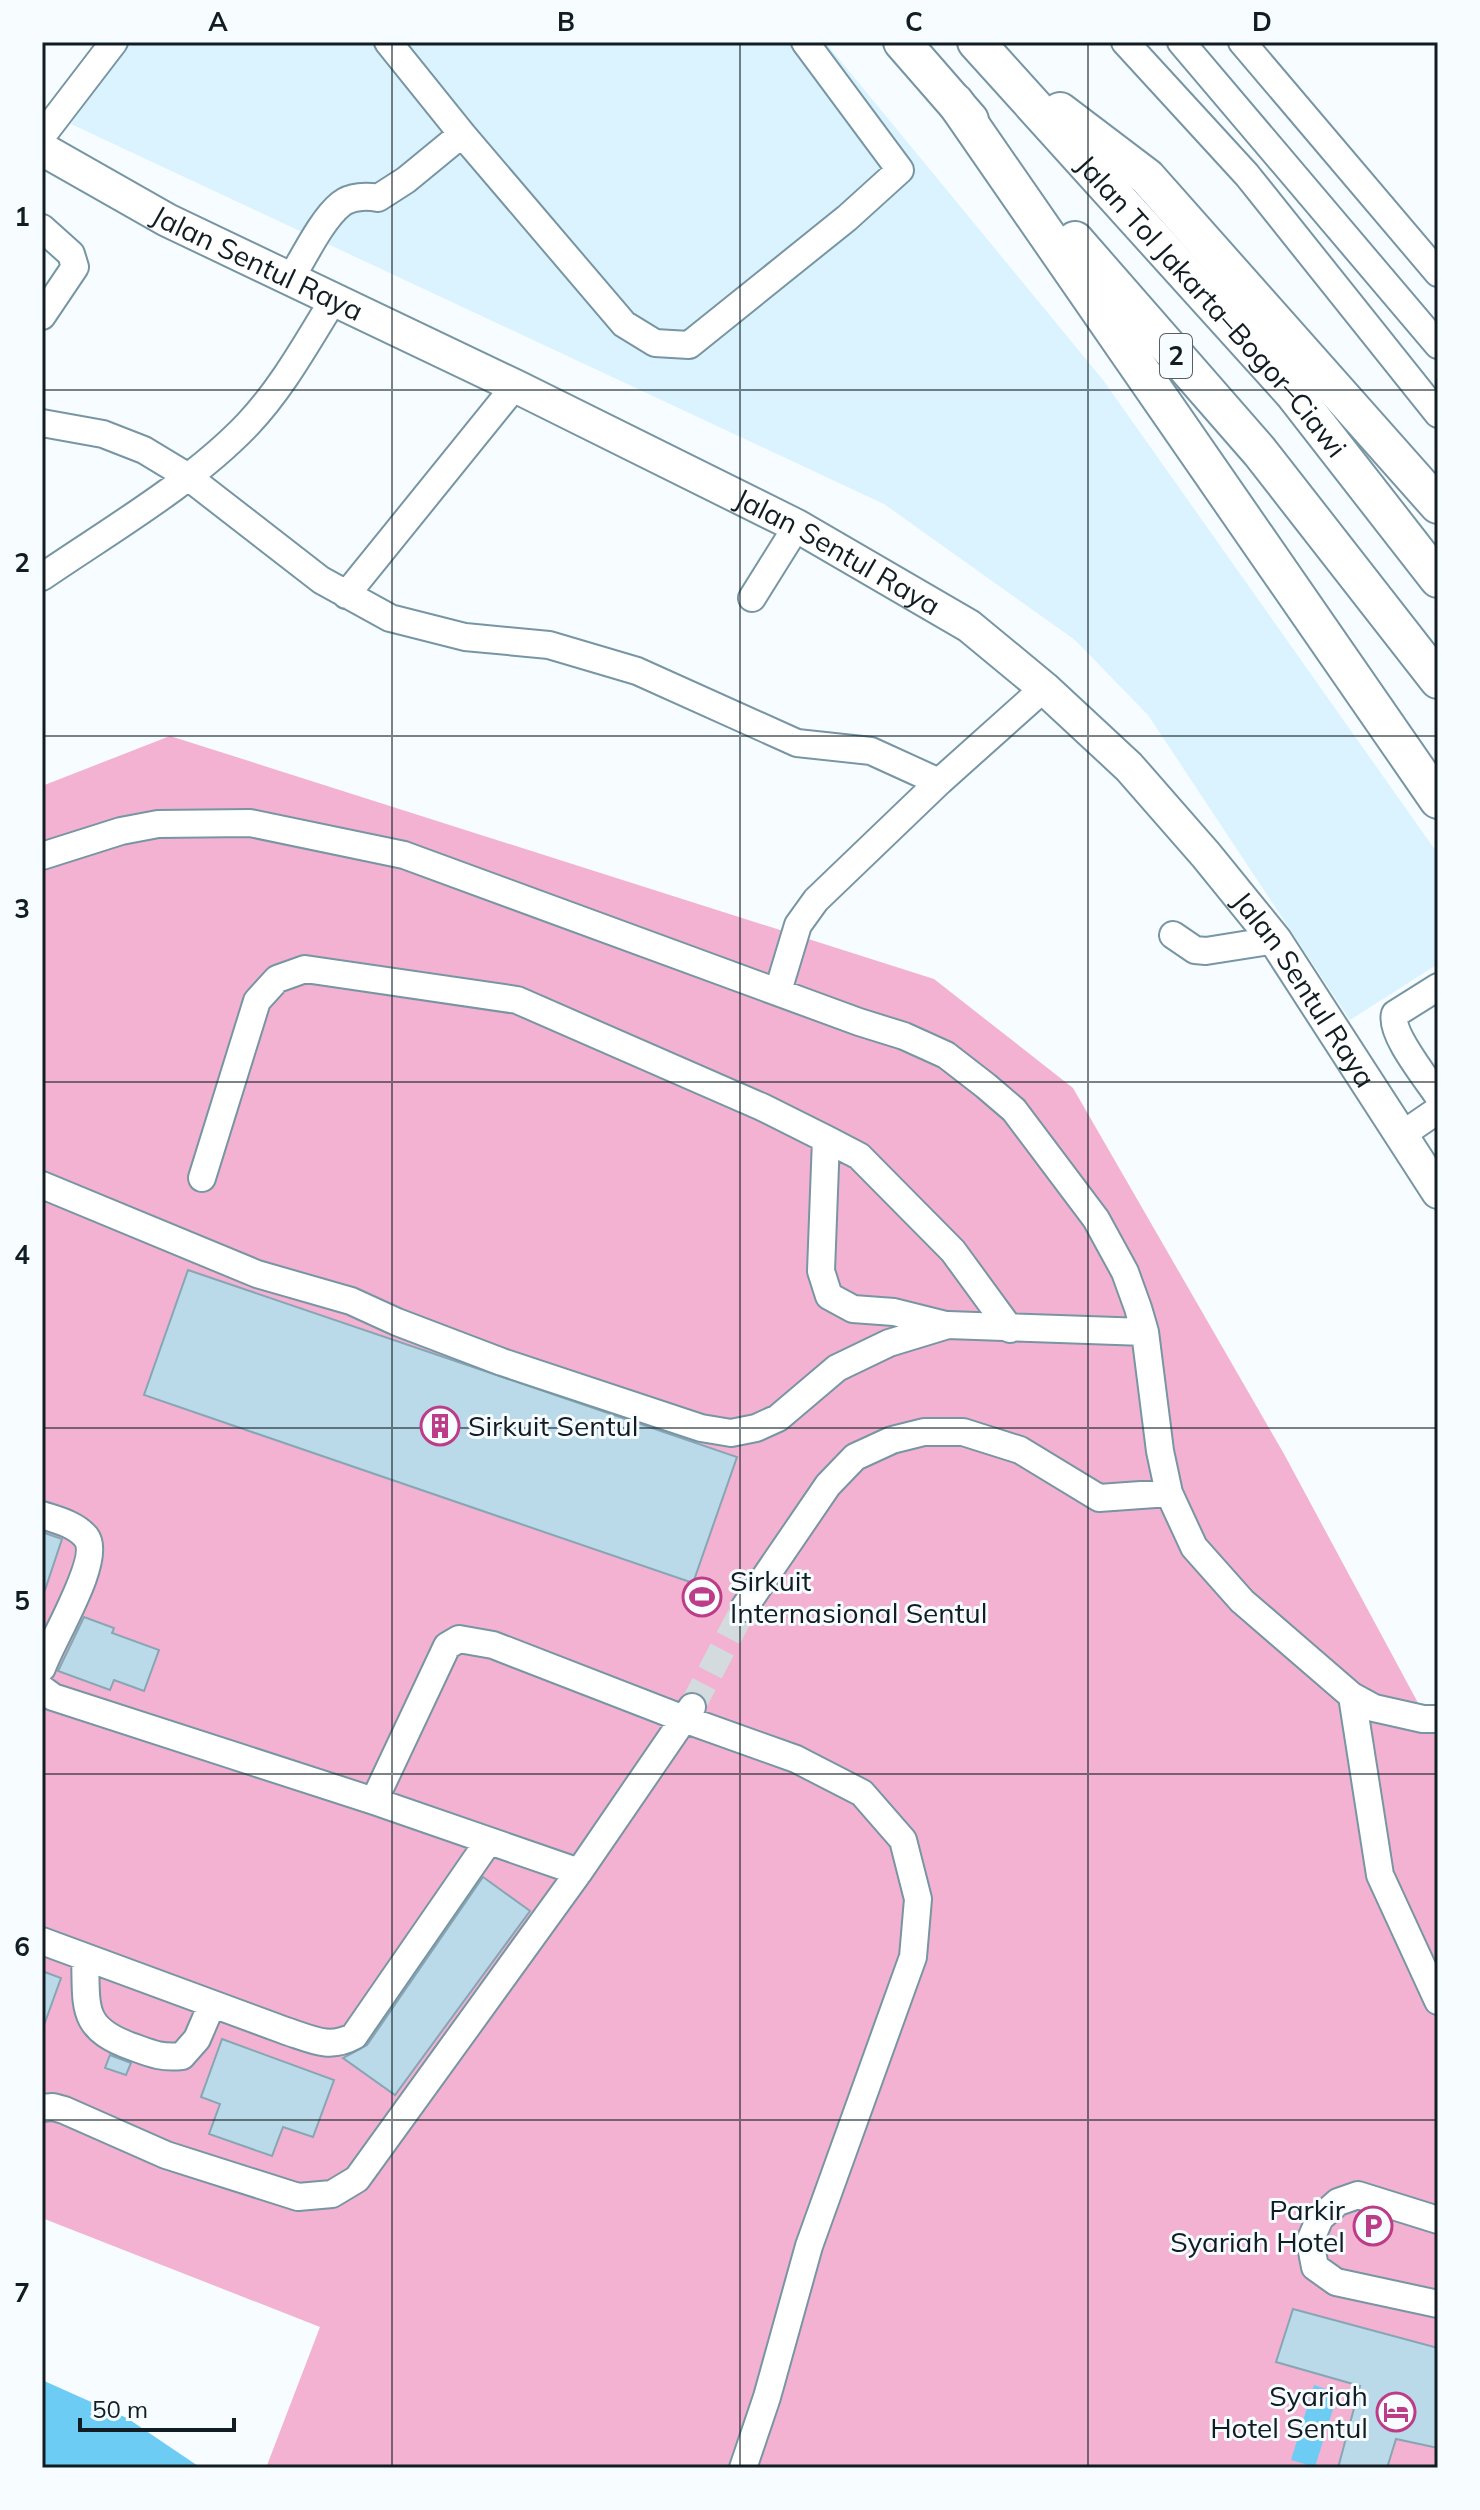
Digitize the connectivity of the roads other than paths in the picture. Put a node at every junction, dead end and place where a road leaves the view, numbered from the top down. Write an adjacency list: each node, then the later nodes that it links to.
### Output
1 (114, 42): 11 (street)
2 (388, 42): 10 (street)
3 (805, 42): 10 (street)
4 (902, 42): 9 (highway, Jalan Tol Jakarta–Bogor–Ciawi / 2)
5 (1125, 42): 20 (street)
6 (1181, 42): 18 (street)
7 (1242, 42): 14 (street)
8 (984, 51): 23 (highway); 26 (highway, Jalan Tol Jakarta–Bogor–Ciawi / 2)
9 (955, 102): 29 (highway, Jalan Tol Jakarta–Bogor–Ciawi / 2); 32 (highway)
10 (462, 134): 15 (street)
11 (42, 136)
12 (42, 149): 15 (main road, Jalan Sentul Raya)
13 (42, 228): 17 (street)
14 (1438, 273)
15 (291, 278): 16 (main road, Jalan Sentul Raya)
16 (334, 299): 19 (main road, Jalan Sentul Raya); 22 (street)
17 (42, 316)
18 (1438, 345)
19 (515, 386): 24 (main road, Jalan Sentul Raya); 27 (street)
20 (1438, 414)
21 (42, 423): 22 (street)
22 (187, 476): 25 (street); 27 (street)
23 (1438, 505)
24 (797, 526): 28 (street); 30 (main road, Jalan Sentul Raya)
25 (42, 577)
26 (1438, 579)
27 (346, 595): 31 (street)
28 (752, 598)
29 (1438, 680)
30 (1044, 688): 31 (street); 35 (main road, Jalan Sentul Raya)
31 (939, 782): 36 (street)
32 (1438, 800)
33 (42, 856): 36 (street)
34 (1173, 935): 35 (street)
35 (1275, 940): 40 (main road, Jalan Sentul Raya)
36 (778, 991): 47 (street)
37 (1434, 997): 38 (street)
38 (1438, 1096)
39 (1438, 1110): 40 (street)
40 (1403, 1134): 44 (main road, Jalan Sentul Raya)
41 (826, 1139): 42 (street); 45 (street); 46 (street)
42 (202, 1178)
43 (42, 1185): 45 (street)
44 (1438, 1192)
45 (948, 1325): 46 (street)
46 (1010, 1329): 47 (street)
47 (1145, 1332): 48 (street)
48 (1169, 1493): 50 (street); 53 (street)
49 (42, 1515): 51 (street)
50 (744, 1608)
51 (44, 1657)
52 (42, 1689): 56 (street)
53 (1352, 1696): 55 (street); 61 (street)
54 (688, 1713): 56 (street); 58 (street); 66 (street)
55 (1438, 1719)
56 (374, 1801): 57 (street)
57 (488, 1842): 58 (street); 62 (street)
58 (579, 1872): 63 (street)
59 (42, 1941): 60 (street)
60 (85, 1957): 62 (street); 62 (street)
61 (1438, 2001)
62 (212, 2004)
63 (42, 2108)
64 (1438, 2220): 65 (street)
65 (1438, 2304)
66 (743, 2468)

